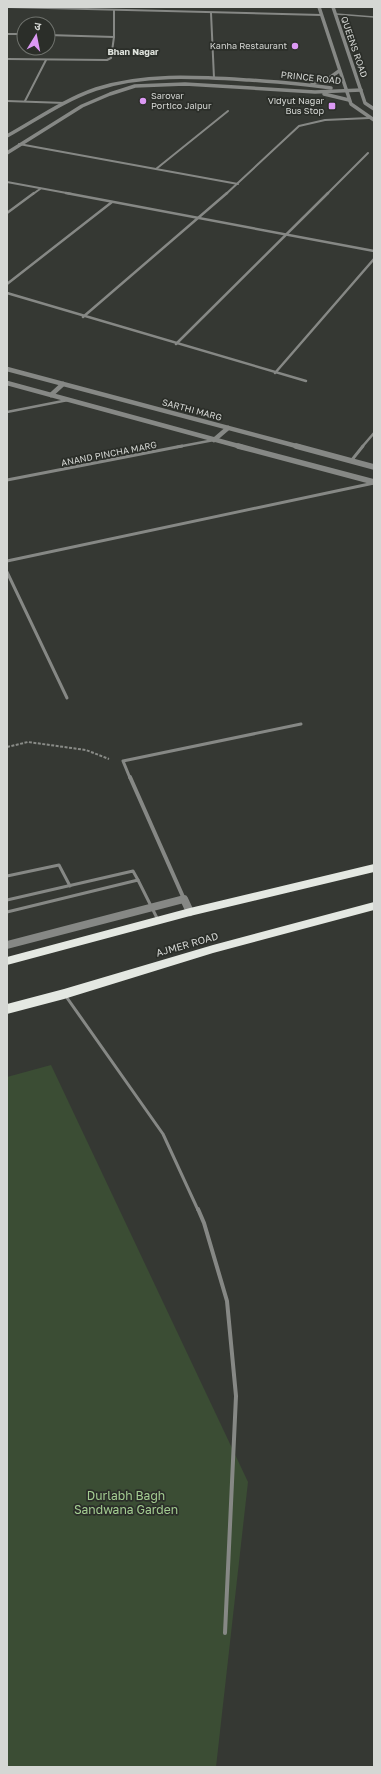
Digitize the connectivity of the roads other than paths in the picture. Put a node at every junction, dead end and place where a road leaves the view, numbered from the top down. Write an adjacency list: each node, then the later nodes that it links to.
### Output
1 (7, 7): 6 (street)
2 (146, 7): 8 (street)
3 (226, 7): 10 (street)
4 (319, 7): 11 (street)
5 (333, 7): 12 (street, QUEENS ROAD)
6 (50, 8): 7 (street)
7 (114, 10): 8 (street); 15 (street)
8 (145, 11): 9 (street)
9 (211, 13): 10 (street); 19 (street)
10 (225, 13): 11 (street)
11 (321, 14): 18 (street)
12 (336, 14): 13 (lane); 22 (street, QUEENS ROAD)
13 (374, 17)
14 (56, 35): 15 (street)
15 (114, 37): 17 (street)
16 (7, 59): 17 (street)
17 (46, 60): 26 (street)
18 (339, 72): 20 (street); 21 (street)
19 (214, 78): 20 (street, PRINCE ROAD); 27 (street, PRINCE ROAD)
20 (298, 84): 21 (street, PRINCE ROAD)
21 (345, 90): 22 (street); 23 (street, PRINCE ROAD); 24 (street)
22 (361, 90): 28 (street, QUEENS ROAD)
23 (315, 92): 24 (street); 33 (street, PRINCE ROAD)
24 (349, 100): 30 (street)
25 (7, 101): 26 (street)
26 (25, 101): 27 (street)
27 (65, 103): 32 (street, PRINCE ROAD)
28 (374, 109)
29 (228, 111): 36 (street)
30 (369, 118): 31 (street); 38 (street)
31 (374, 120)
32 (7, 136)
33 (19, 144): 34 (street, PRINCE ROAD); 36 (street)
34 (7, 153)
35 (368, 153): 43 (street)
36 (156, 169): 38 (street)
37 (7, 182): 39 (street)
38 (238, 184): 42 (street)
39 (40, 189): 40 (street); 41 (street)
40 (112, 202): 42 (street); 46 (street)
41 (7, 213)
42 (198, 218): 43 (street); 48 (street)
43 (287, 234): 44 (street); 49 (street)
44 (374, 251)
45 (374, 259): 51 (street)
46 (7, 284)
47 (7, 293): 48 (street)
48 (83, 316): 49 (street)
49 (176, 344): 51 (street)
50 (7, 369): 54 (street, SARTHI MARG)
51 (276, 373): 52 (street)
52 (306, 381)
53 (7, 382): 55 (street)
54 (63, 384): 55 (street); 58 (street, SARTHI MARG)
55 (51, 395): 56 (street)
56 (69, 400): 57 (street); 60 (street)
57 (7, 412)
58 (228, 428): 60 (street); 61 (street, SARTHI MARG)
59 (374, 433): 61 (street)
60 (214, 440): 63 (street, ANAND PINCHA MARG); 64 (street)
61 (351, 461): 62 (street, SARTHI MARG)
62 (374, 467)
63 (7, 480)
64 (374, 483): 65 (street)
65 (7, 561)
66 (7, 572): 67 (street)
67 (68, 698)
68 (301, 724): 75 (street)
69 (374, 862): 71 (highway)
70 (374, 868): 71 (highway)
71 (362, 870): 80 (highway)
72 (7, 876): 74 (lane)
73 (138, 880): 74 (lane); 78 (lane); 79 (lane)
74 (70, 886): 76 (lane)
75 (184, 899): 78 (street); 80 (street)
76 (7, 900)
77 (374, 906): 84 (highway, AJMER ROAD)
78 (152, 908): 81 (lane); 82 (street)
79 (7, 912)
80 (190, 912): 81 (highway)
81 (158, 920): 83 (highway)
82 (7, 945)
83 (7, 961)
84 (64, 994): 85 (highway, AJMER ROAD); 86 (lane)
85 (7, 1009)
86 (225, 1633)

